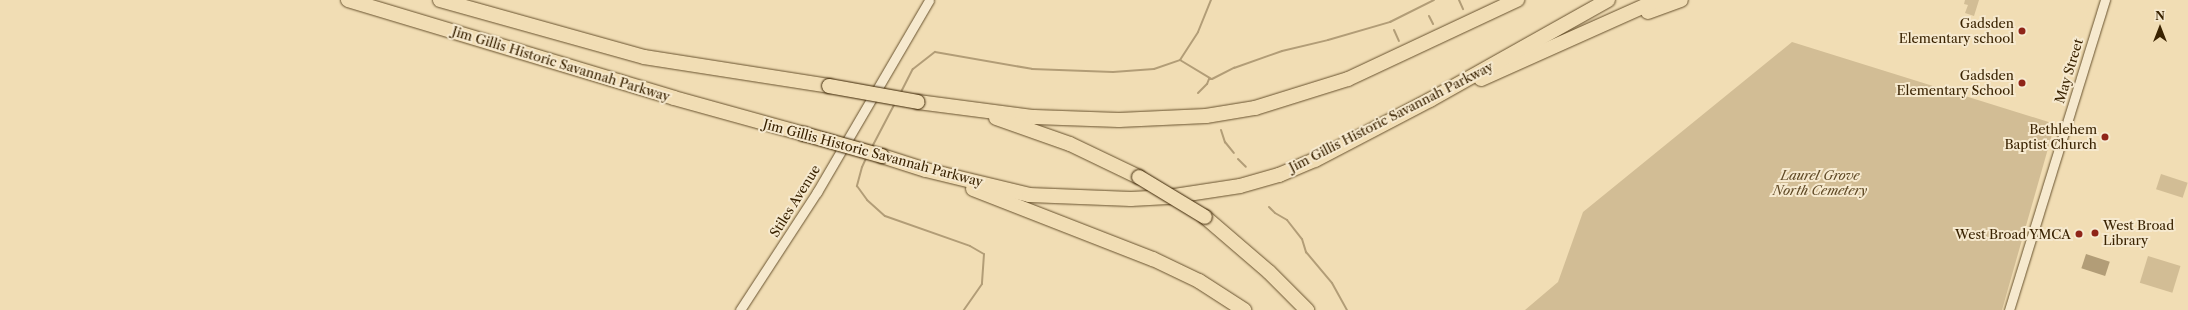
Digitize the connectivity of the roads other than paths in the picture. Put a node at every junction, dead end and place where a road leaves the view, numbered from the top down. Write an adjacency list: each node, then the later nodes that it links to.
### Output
1 (348, 0): 14 (highway, Jim Gillis Historic Savannah Parkway, bridge)
2 (440, 0): 13 (highway, Jim Gillis Historic Savannah Parkway, bridge)
3 (929, 0): 15 (street, Stiles Avenue)
4 (1496, 0): 11 (highway)
5 (1517, 0): 11 (highway, Jim Gillis Historic Savannah Parkway)
6 (1608, 0): 12 (highway, Jim Gillis Historic Savannah Parkway)
7 (1658, 0): 10 (highway)
8 (1681, 0): 10 (highway)
9 (2105, 0): 18 (street, May Street)
10 (1600, 27): 12 (highway)
11 (1435, 39): 13 (highway, Jim Gillis Historic Savannah Parkway)
12 (1430, 100): 14 (highway, Jim Gillis Historic Savannah Parkway)
13 (971, 109): 17 (highway, bridge)
14 (926, 170): 16 (highway)
15 (740, 310)
16 (1244, 310)
17 (1306, 310)
18 (2009, 310)

